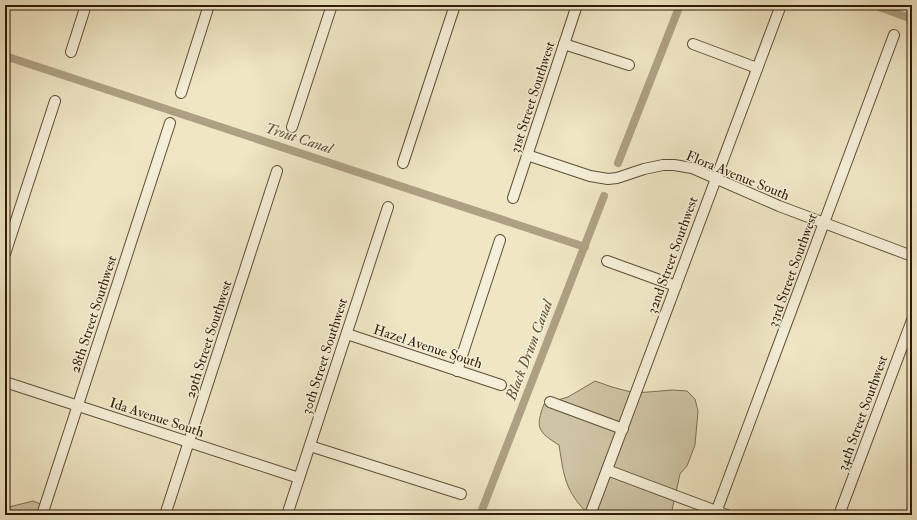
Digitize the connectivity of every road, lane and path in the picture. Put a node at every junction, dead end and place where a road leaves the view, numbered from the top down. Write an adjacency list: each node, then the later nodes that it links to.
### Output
1 (86, 5): 10 (street)
2 (209, 5): 13 (street)
3 (332, 5): 16 (street)
4 (455, 5): 18 (street)
5 (577, 5): 8 (street, 31st Street Southwest)
6 (781, 5): 12 (street, 32nd Street Southwest)
7 (894, 36): 23 (street, 33rd Street Southwest)
8 (564, 44): 11 (street); 17 (street, 31st Street Southwest)
9 (693, 44): 12 (street)
10 (71, 52)
11 (629, 65)
12 (758, 68): 20 (street, 32nd Street Southwest)
13 (181, 93)
14 (55, 100): 25 (street)
15 (170, 123): 35 (street, 28th Street Southwest)
16 (292, 126)
17 (527, 155): 20 (street, Flora Avenue South); 21 (street, 31st Street Southwest)
18 (403, 163)
19 (277, 171): 37 (street, 29th Street Southwest)
20 (716, 178): 23 (street, Flora Avenue South); 28 (street, 32nd Street Southwest)
21 (513, 198)
22 (388, 207): 30 (street, 30th Street Southwest)
23 (824, 223): 26 (street, Flora Avenue South); 42 (street, 33rd Street Southwest)
24 (500, 240): 31 (street)
25 (5, 254)
26 (912, 256)
27 (607, 261): 28 (street)
28 (676, 286): 36 (street, 32nd Street Southwest)
29 (912, 320): 48 (street, 34th Street Southwest)
30 (346, 334): 31 (street, Hazel Avenue South); 38 (street, 30th Street Southwest)
31 (457, 371): 33 (street, Hazel Avenue South)
32 (5, 382): 35 (street, Ida Avenue South)
33 (501, 385)
34 (550, 402): 36 (street)
35 (77, 406): 37 (street, Ida Avenue South); 43 (street, 28th Street Southwest)
36 (622, 429): 39 (street, 32nd Street Southwest)
37 (188, 442): 40 (street, Ida Avenue South); 44 (street, 29th Street Southwest)
38 (310, 446): 40 (street, 30th Street Southwest); 41 (street)
39 (607, 470): 42 (street); 46 (street, 32nd Street Southwest)
40 (300, 478): 45 (street, 30th Street Southwest)
41 (461, 494)
42 (716, 513): 47 (street)
43 (42, 515)
44 (165, 515)
45 (287, 515)
46 (590, 515)
47 (727, 515)
48 (839, 515)

